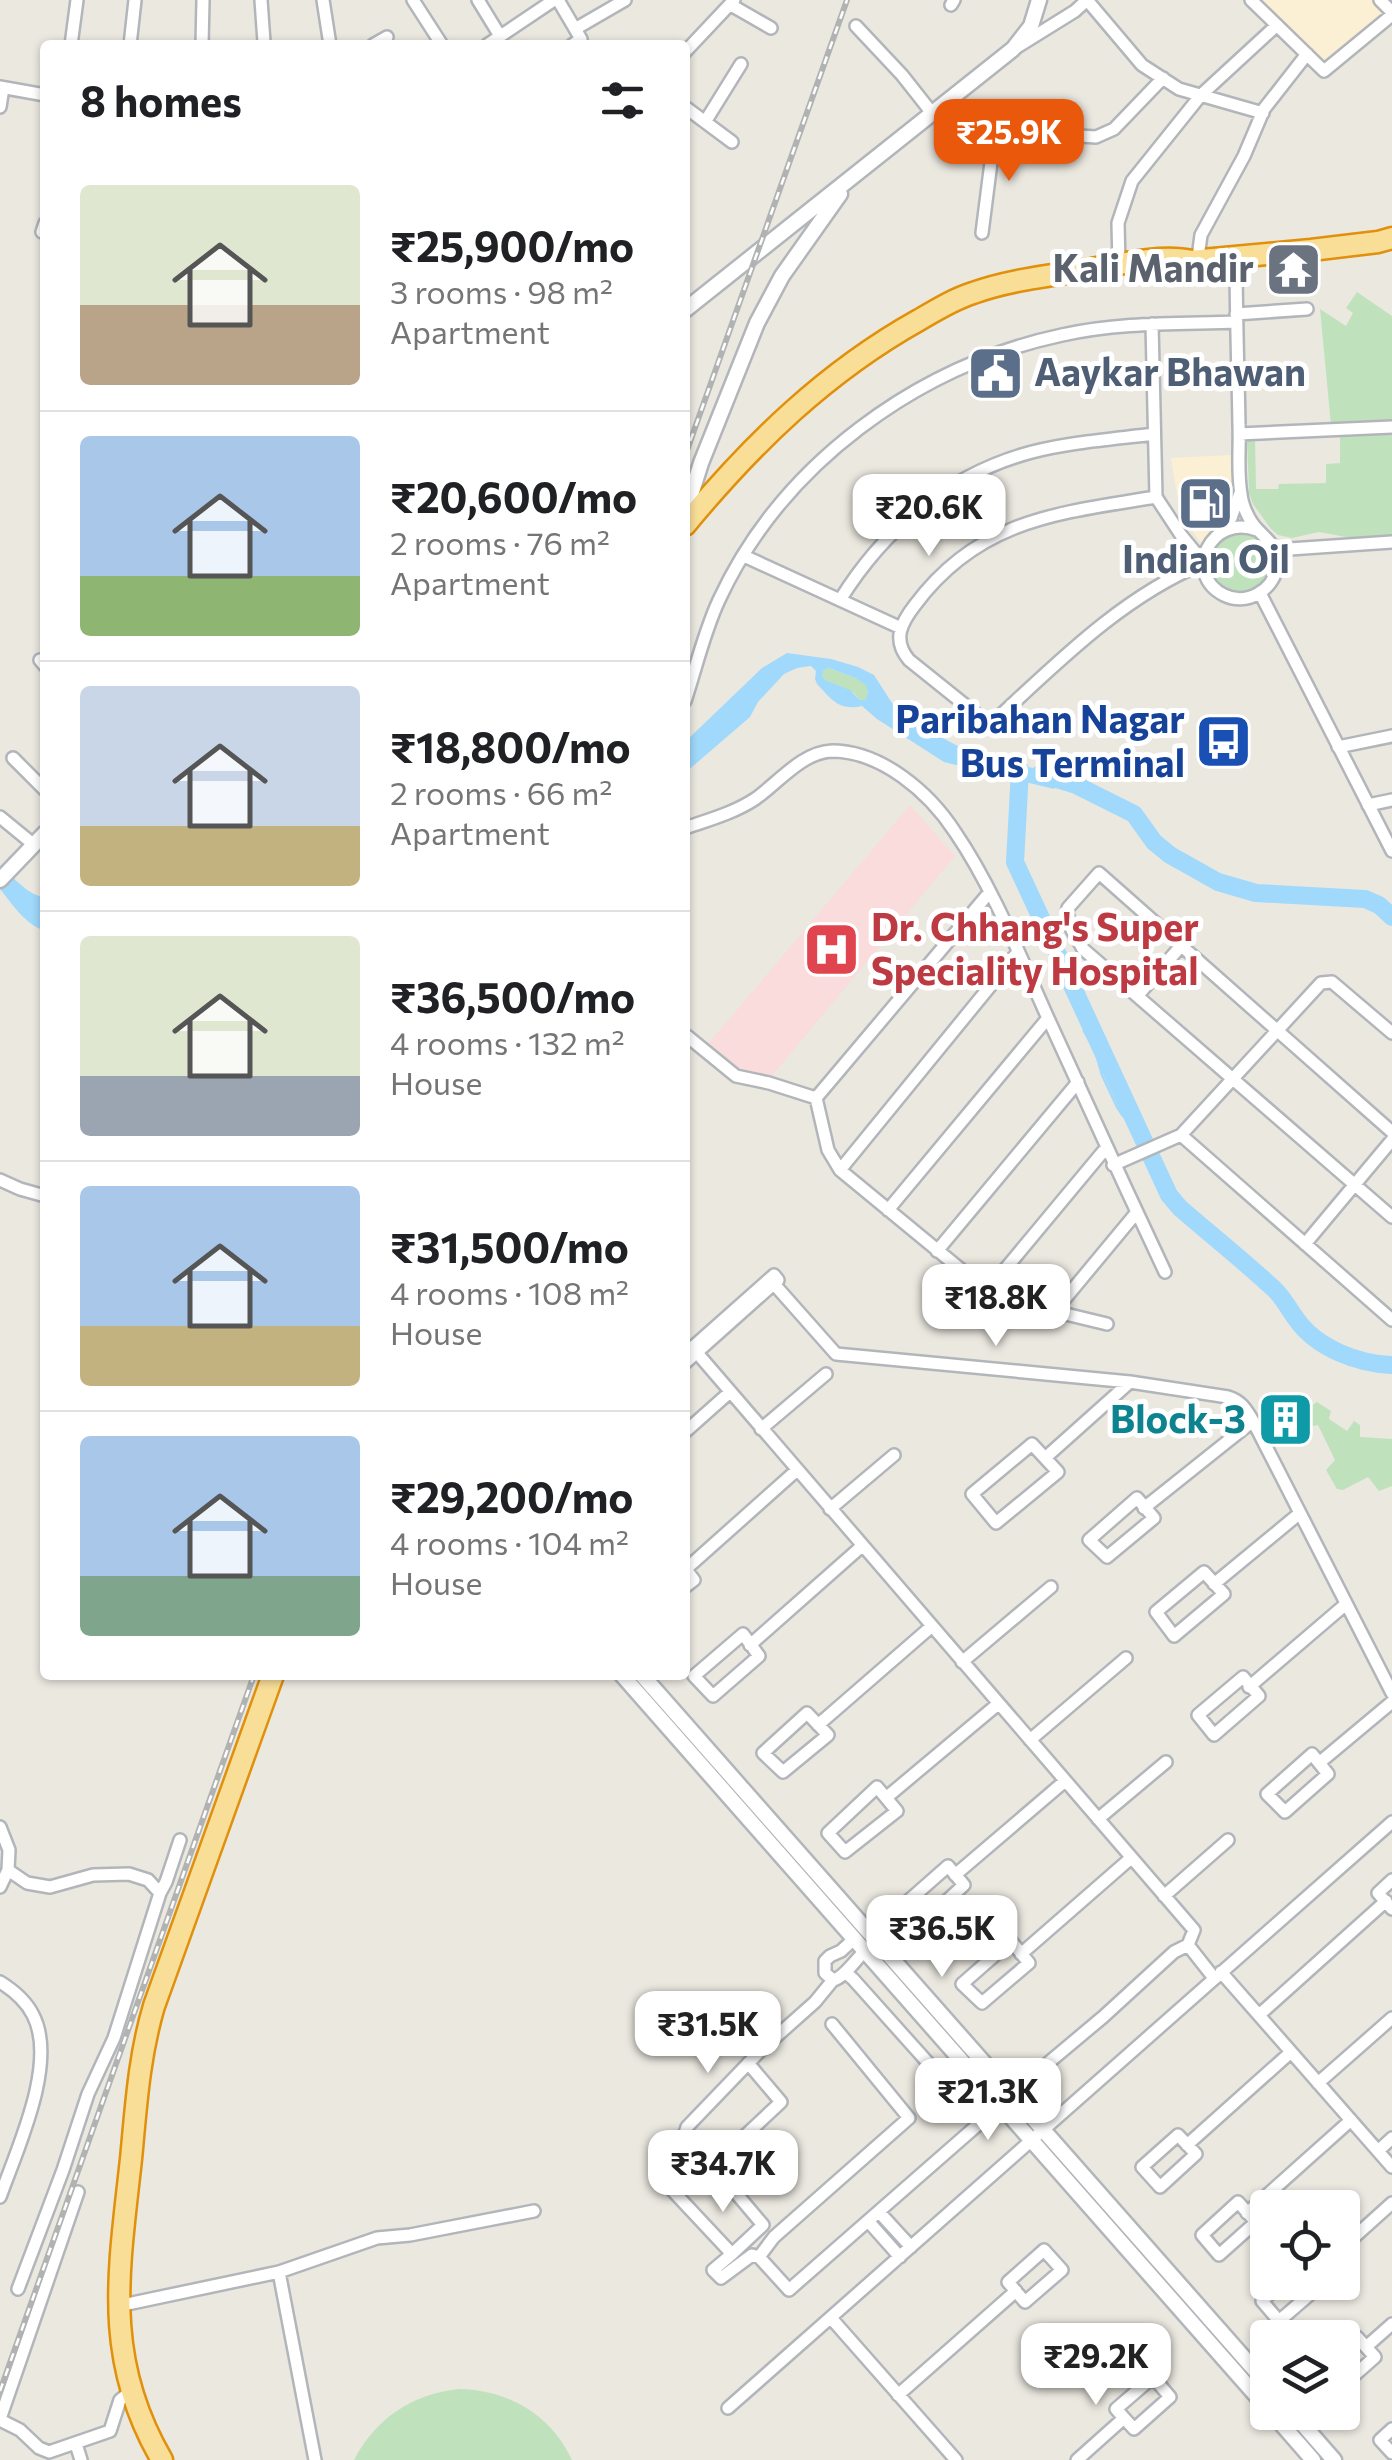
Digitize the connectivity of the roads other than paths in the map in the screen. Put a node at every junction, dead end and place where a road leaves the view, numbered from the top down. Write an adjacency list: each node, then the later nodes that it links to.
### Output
1 (77, 0): 22 (street)
2 (135, 0): 23 (street)
3 (202, 0): 24 (street)
4 (261, 0): 25 (street)
5 (323, 0): 26 (street)
6 (413, 0): 28 (street)
7 (478, 0): 20 (street)
8 (556, 0): 19 (street); 20 (street)
9 (624, 0): 19 (street)
10 (1039, 0): 32 (street)
11 (1087, 0): 32 (street); 35 (street)
12 (1251, 0): 16 (street)
13 (1380, 0): 15 (street)
14 (733, 3): 18 (street); 31 (street)
15 (1392, 13): 33 (street)
16 (1277, 25): 33 (street); 38 (street)
17 (856, 26): 42 (street)
18 (770, 28)
19 (575, 29): 30 (street)
20 (500, 36): 29 (street)
21 (387, 38): 27 (street)
22 (73, 40)
23 (131, 40)
24 (202, 40)
25 (264, 40)
26 (329, 40)
27 (383, 40)
28 (439, 40)
29 (494, 40)
30 (580, 40)
31 (690, 47)
32 (1013, 49): 39 (street)
33 (1307, 54): 43 (street)
34 (741, 64): 44 (street)
35 (1162, 78): 38 (street); 45 (street)
36 (1, 88): 37 (street); 40 (street)
37 (40, 94)
38 (1201, 95): 43 (street); 53 (street)
39 (945, 103): 42 (street); 45 (street)
40 (0, 107)
41 (690, 111): 44 (street)
42 (932, 113): 47 (street)
43 (1262, 114): 51 (street)
44 (705, 122): 46 (street)
45 (995, 131): 49 (street)
46 (732, 142)
47 (852, 177): 54 (street); 63 (street)
48 (1392, 229): 51 (highway)
49 (982, 233)
50 (1392, 238): 52 (highway)
51 (1190, 254): 52 (highway); 53 (highway)
52 (1236, 256): 56 (street)
53 (1119, 264): 64 (highway)
54 (690, 306)
55 (1307, 309): 56 (street)
56 (1236, 318): 57 (street); 60 (street)
57 (1152, 324): 59 (street); 69 (street)
58 (1392, 427): 60 (street)
59 (1154, 434): 62 (street); 72 (street)
60 (1240, 434): 61 (street)
61 (1240, 493): 65 (street); 66 (street)
62 (1156, 497): 70 (street); 73 (street)
63 (690, 498)
64 (690, 519)
65 (1258, 530): 66 (street); 68 (street)
66 (1221, 532): 70 (street)
67 (1392, 542): 68 (street)
68 (1276, 550): 71 (street)
69 (744, 556): 72 (street); 74 (street)
70 (1204, 563): 71 (street); 73 (street)
71 (1260, 593): 76 (street)
72 (840, 600): 73 (street)
73 (901, 628)
74 (690, 686)
75 (1392, 736): 76 (street)
76 (1338, 748): 80 (street)
77 (13, 758): 78 (street)
78 (40, 785)
79 (1392, 800): 80 (street)
80 (1368, 805): 85 (street)
81 (0, 817): 84 (street)
82 (690, 826): 87 (street)
83 (40, 838): 84 (street)
84 (33, 844): 86 (street)
85 (1392, 851)
86 (0, 880)
87 (989, 892): 89 (street); 97 (street)
88 (1181, 946): 90 (street); 90 (street); 92 (street)
89 (1018, 952): 91 (street); 103 (street)
90 (1138, 995): 95 (street)
91 (1048, 1018): 96 (street); 107 (street)
92 (1278, 1031): 93 (street); 95 (street); 98 (street)
93 (1392, 1033)
94 (690, 1038): 97 (street)
95 (1234, 1079): 99 (street); 105 (street)
96 (1078, 1082): 101 (street); 111 (street)
97 (816, 1098): 103 (street)
98 (1392, 1132)
99 (1182, 1135): 102 (street); 110 (street)
100 (1392, 1140): 105 (street)
101 (1106, 1148): 102 (street); 113 (street)
102 (1113, 1164): 108 (street)
103 (840, 1170): 107 (street)
104 (0, 1180): 106 (street)
105 (1355, 1184): 109 (street); 110 (street)
106 (40, 1195)
107 (888, 1210): 111 (street)
108 (1136, 1212): 112 (street); 114 (street)
109 (1392, 1217)
110 (1305, 1244): 115 (street)
111 (937, 1251): 113 (street)
112 (1165, 1272)
113 (987, 1290): 114 (street)
114 (1054, 1312): 116 (street)
115 (1392, 1320)
116 (1106, 1324)
117 (691, 1351): 119 (street); 120 (street)
118 (826, 1374): 123 (street)
119 (1130, 1382): 121 (street); 125 (street)
120 (730, 1392): 122 (street); 123 (street)
121 (1252, 1420): 127 (street); 129 (street)
122 (690, 1428)
123 (762, 1429): 126 (street)
124 (894, 1455): 128 (street)
125 (1045, 1458): 125 (street)
126 (797, 1470): 128 (street); 131 (street)
127 (1144, 1508): 127 (street)
128 (830, 1509): 130 (street)
129 (1300, 1513): 132 (street); 134 (street)
130 (862, 1546): 135 (street); 136 (street)
131 (690, 1565)
132 (1214, 1584): 132 (street)
133 (1051, 1586): 138 (street)
134 (1346, 1604): 142 (street); 143 (street)
135 (932, 1626): 138 (street); 146 (street)
136 (750, 1645): 136 (street)
137 (1126, 1658): 147 (street)
138 (962, 1662): 145 (street)
139 (271, 1680): 202 (highway)
140 (626, 1680): 165 (street)
141 (646, 1680): 178 (street)
142 (1250, 1686): 142 (street)
143 (1392, 1693)
144 (1392, 1702): 149 (street)
145 (998, 1704): 147 (street); 151 (street)
146 (818, 1725): 146 (street)
147 (1030, 1740): 150 (street)
148 (1166, 1762): 152 (street)
149 (1319, 1763): 149 (street)
150 (1065, 1781): 152 (street); 159 (street)
151 (887, 1797): 151 (street)
152 (1098, 1819): 157 (street)
153 (1392, 1822): 169 (street)
154 (0, 1827): 158 (street)
155 (180, 1840): 162 (street)
156 (1228, 1840): 163 (street)
157 (1131, 1858): 163 (street); 167 (street)
158 (8, 1870): 161 (street); 162 (street)
159 (955, 1876): 159 (street)
160 (1392, 1880): 164 (street)
161 (0, 1887)
162 (160, 1893): 198 (street)
163 (1164, 1896): 166 (street)
164 (1389, 1905): 172 (street)
165 (859, 1945): 168 (street); 170 (street); 180 (street)
166 (1188, 1945): 169 (street); 178 (street)
167 (1022, 1954): 167 (street)
168 (846, 1973): 170 (street); 189 (street)
169 (1218, 1975): 172 (street); 180 (street)
170 (832, 1980): 176 (street)
171 (0, 1982): 186 (street)
172 (1259, 2015): 175 (street)
173 (1392, 2018): 177 (street)
174 (832, 2024): 195 (street)
175 (1291, 2052): 177 (street); 182 (street)
176 (748, 2063): 194 (street); 194 (street)
177 (1318, 2083): 179 (street)
178 (1011, 2094): 180 (street)
179 (1351, 2120): 183 (street); 190 (street)
180 (1037, 2135): 193 (street); 207 (street); 209 (street)
181 (1392, 2138): 183 (street)
182 (1188, 2145): 182 (street)
183 (1378, 2151): 184 (street)
184 (1392, 2167)
185 (78, 2192): 214 (street)
186 (0, 2197)
187 (1392, 2203): 192 (street)
188 (534, 2211): 197 (street)
189 (879, 2212): 191 (street); 193 (street)
190 (1247, 2212): 190 (street)
191 (868, 2221): 195 (street); 196 (street)
192 (1360, 2232)
193 (911, 2247): 196 (street)
194 (732, 2254): 195 (street)
195 (760, 2257)
196 (900, 2257): 203 (street)
197 (279, 2272): 202 (street); 222 (street)
198 (18, 2289)
199 (1016, 2291): 199 (street); 211 (street)
200 (1264, 2300): 201 (street)
201 (1303, 2300)
202 (118, 2306): 210 (highway)
203 (831, 2318): 211 (street); 212 (street)
204 (1392, 2324): 206 (street)
205 (1360, 2340): 206 (street)
206 (1366, 2347): 208 (street)
207 (1250, 2365)
208 (1360, 2370)
209 (1250, 2388)
210 (132, 2392): 218 (street); 221 (highway)
211 (898, 2395): 223 (street)
212 (728, 2408)
213 (1124, 2418): 213 (street); 224 (street)
214 (0, 2419): 218 (street)
215 (1392, 2429): 219 (street)
216 (1286, 2430): 225 (street)
217 (1308, 2430): 226 (street)
218 (76, 2444): 220 (street)
219 (1392, 2453)
220 (80, 2460)
221 (162, 2460)
222 (315, 2460)
223 (956, 2460)
224 (1077, 2460)
225 (1313, 2460)
226 (1334, 2460)

